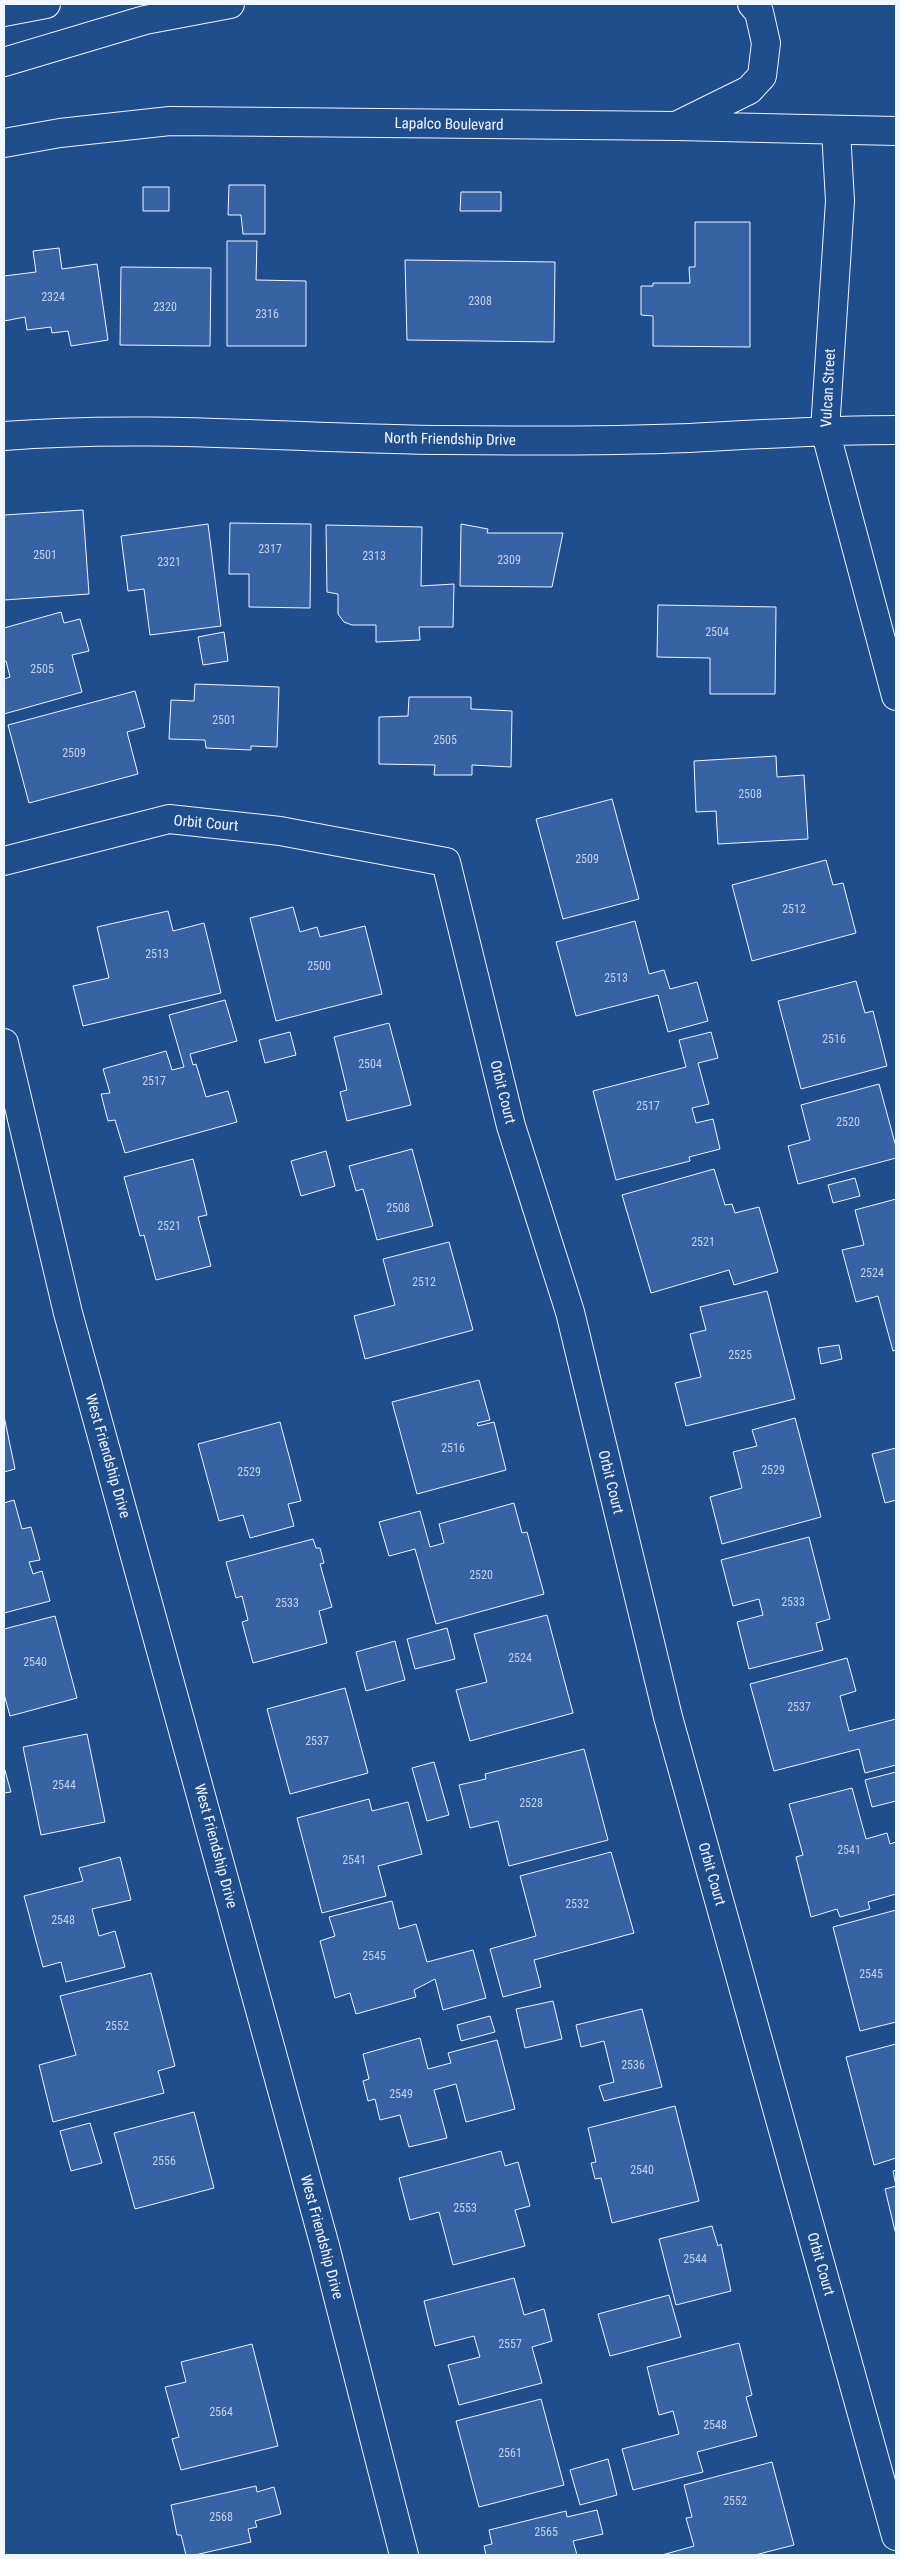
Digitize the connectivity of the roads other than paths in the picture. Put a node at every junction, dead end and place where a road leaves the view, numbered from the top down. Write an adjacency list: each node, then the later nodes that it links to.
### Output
1 (46, 4): 4 (street)
2 (230, 4): 5 (street)
3 (752, 4): 6 (street)
4 (4, 12)
5 (4, 62)
6 (676, 126): 7 (street, Lapalco Boulevard); 9 (street, Lapalco Boulevard)
7 (836, 131): 8 (street, Lapalco Boulevard); 10 (street, Vulcan Street)
8 (896, 131)
9 (4, 142)
10 (825, 430): 11 (street, North Friendship Drive); 12 (street, North Friendship Drive); 13 (street, Vulcan Street)
11 (896, 430)
12 (4, 436)
13 (896, 696)
14 (4, 860): 16 (street, Orbit Court)
15 (4, 1043): 17 (street, West Friendship Drive)
16 (896, 2536)
17 (404, 2555)

